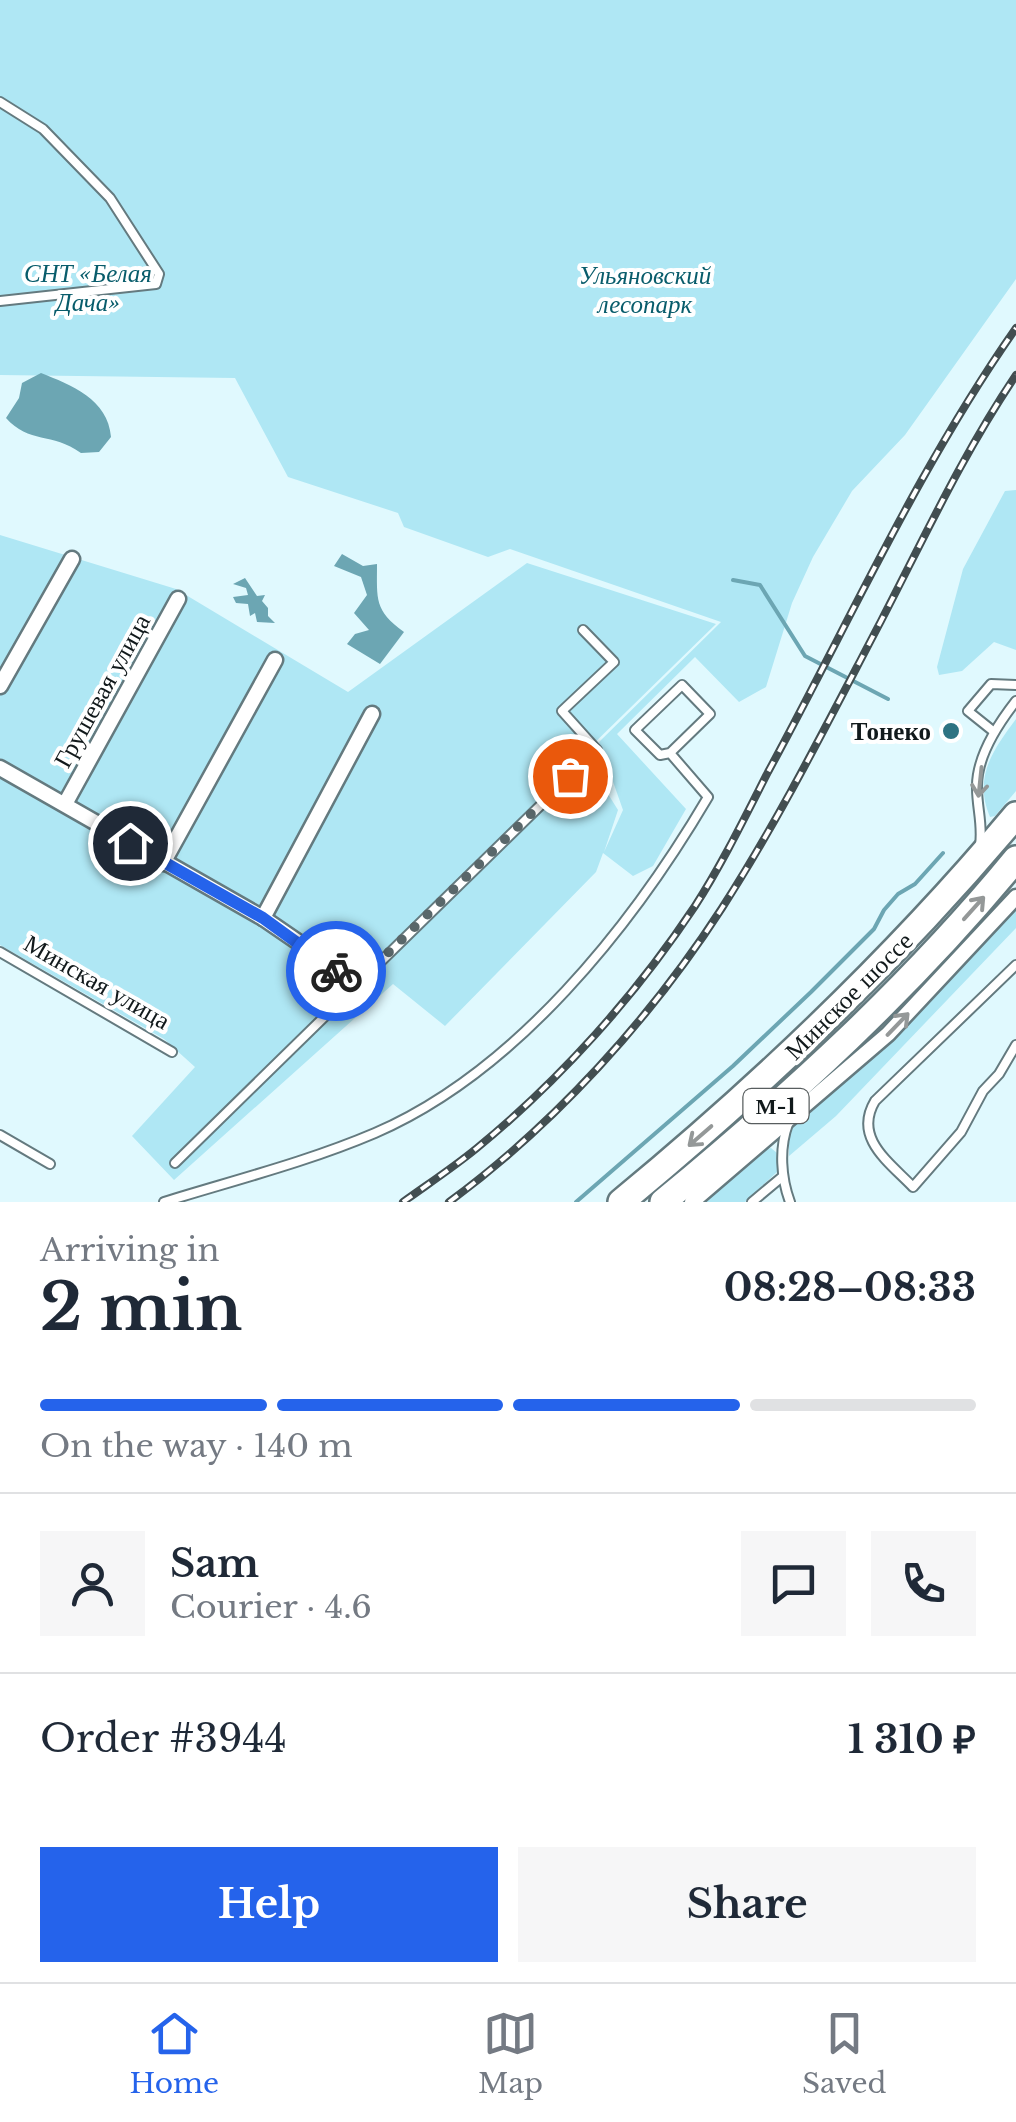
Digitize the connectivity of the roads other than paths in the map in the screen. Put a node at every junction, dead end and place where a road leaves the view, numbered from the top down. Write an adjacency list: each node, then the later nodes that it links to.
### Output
1 (0, 102): 2 (lane)
2 (0, 301)
3 (72, 559): 8 (street)
4 (178, 599): 14 (street, Грушевая улица)
5 (583, 630): 23 (lane)
6 (275, 660): 17 (street)
7 (1016, 685): 11 (lane)
8 (0, 686)
9 (1016, 700): 11 (lane)
10 (372, 714): 20 (street)
11 (993, 731): 18 (lane, one-way to 18)
12 (670, 753): 12 (lane); 33 (lane)
13 (0, 768): 14 (street)
14 (65, 804): 17 (street)
15 (1016, 815): 18 (highway, Минское шоссе / М-1)
16 (1016, 859): 24 (highway, Минское шоссе / М-1, one-way to 16)
17 (163, 863): 20 (street)
18 (969, 871): 34 (highway, Минское шоссе / М-1, one-way to 34)
19 (1016, 897): 27 (street, one-way to 19)
20 (263, 918): 23 (street)
21 (0, 952): 26 (lane, Минская улица)
22 (1016, 966): 25 (lane)
23 (354, 986): 30 (lane)
24 (884, 1005): 27 (lane); 35 (highway, Минское шоссе / М-1)
25 (1016, 1045)
26 (172, 1052)
27 (810, 1102): 28 (street)
28 (789, 1120): 32 (lane); 36 (street)
29 (0, 1135): 31 (lane)
30 (175, 1163)
31 (50, 1164)
32 (782, 1176): 37 (lane); 38 (lane)
33 (164, 1202)
34 (621, 1202)
35 (662, 1202)
36 (692, 1202)
37 (752, 1202)
38 (790, 1202)

